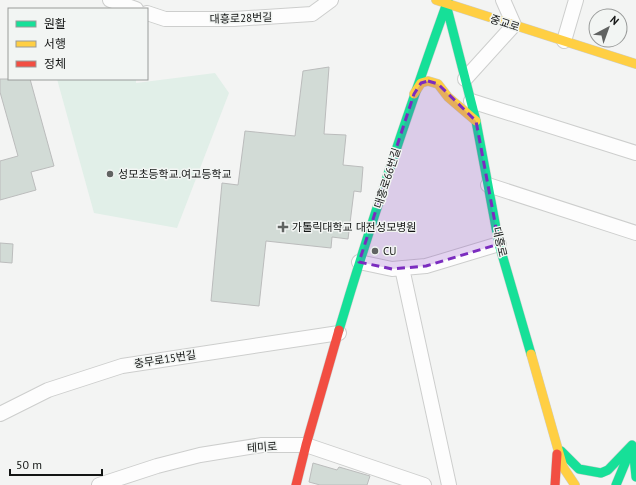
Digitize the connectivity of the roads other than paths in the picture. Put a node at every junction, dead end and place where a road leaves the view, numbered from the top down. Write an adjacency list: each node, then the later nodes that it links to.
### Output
1 (110, 0): 7 (street)
2 (331, 0): 8 (street, 대흥로28번길)
3 (436, 0): 6 (main road)
4 (503, 0): 9 (street)
5 (576, 0): 10 (street)
6 (447, 2): 9 (main road, 중교로); 12 (main road, 대흥로); 13 (main road, 대흥로66번길)
7 (133, 8)
8 (148, 13)
9 (514, 25): 10 (main road, 중교로); 12 (street)
10 (564, 41): 11 (main road, 중교로)
11 (636, 64)
12 (465, 79): 14 (main road, 대흥로)
13 (414, 94): 15 (main road); 20 (main road, 대흥로66번길)
14 (471, 102): 15 (main road, 대흥로); 16 (street)
15 (476, 121): 17 (main road, 대흥로)
16 (636, 153)
17 (488, 185): 18 (street); 19 (main road, 대흥로)
18 (636, 233)
19 (499, 244): 21 (street); 26 (main road, 대흥로)
20 (359, 262): 21 (street); 22 (main road, 대흥로66번길)
21 (402, 268): 31 (street)
22 (339, 333): 23 (street, 충무로15번길); 25 (main road, 대흥로66번길)
23 (0, 414)
24 (634, 442): 26 (main road); 27 (main road); 34 (main road)
25 (306, 445): 28 (street, 테미로); 29 (main road, 대흥로66번길); 30 (street, 테미로)
26 (558, 448): 32 (main road); 33 (main road, 대흥로)
27 (636, 477)
28 (98, 485)
29 (296, 485)
30 (424, 485)
31 (449, 485)
32 (555, 485)
33 (575, 485)
34 (616, 485)

